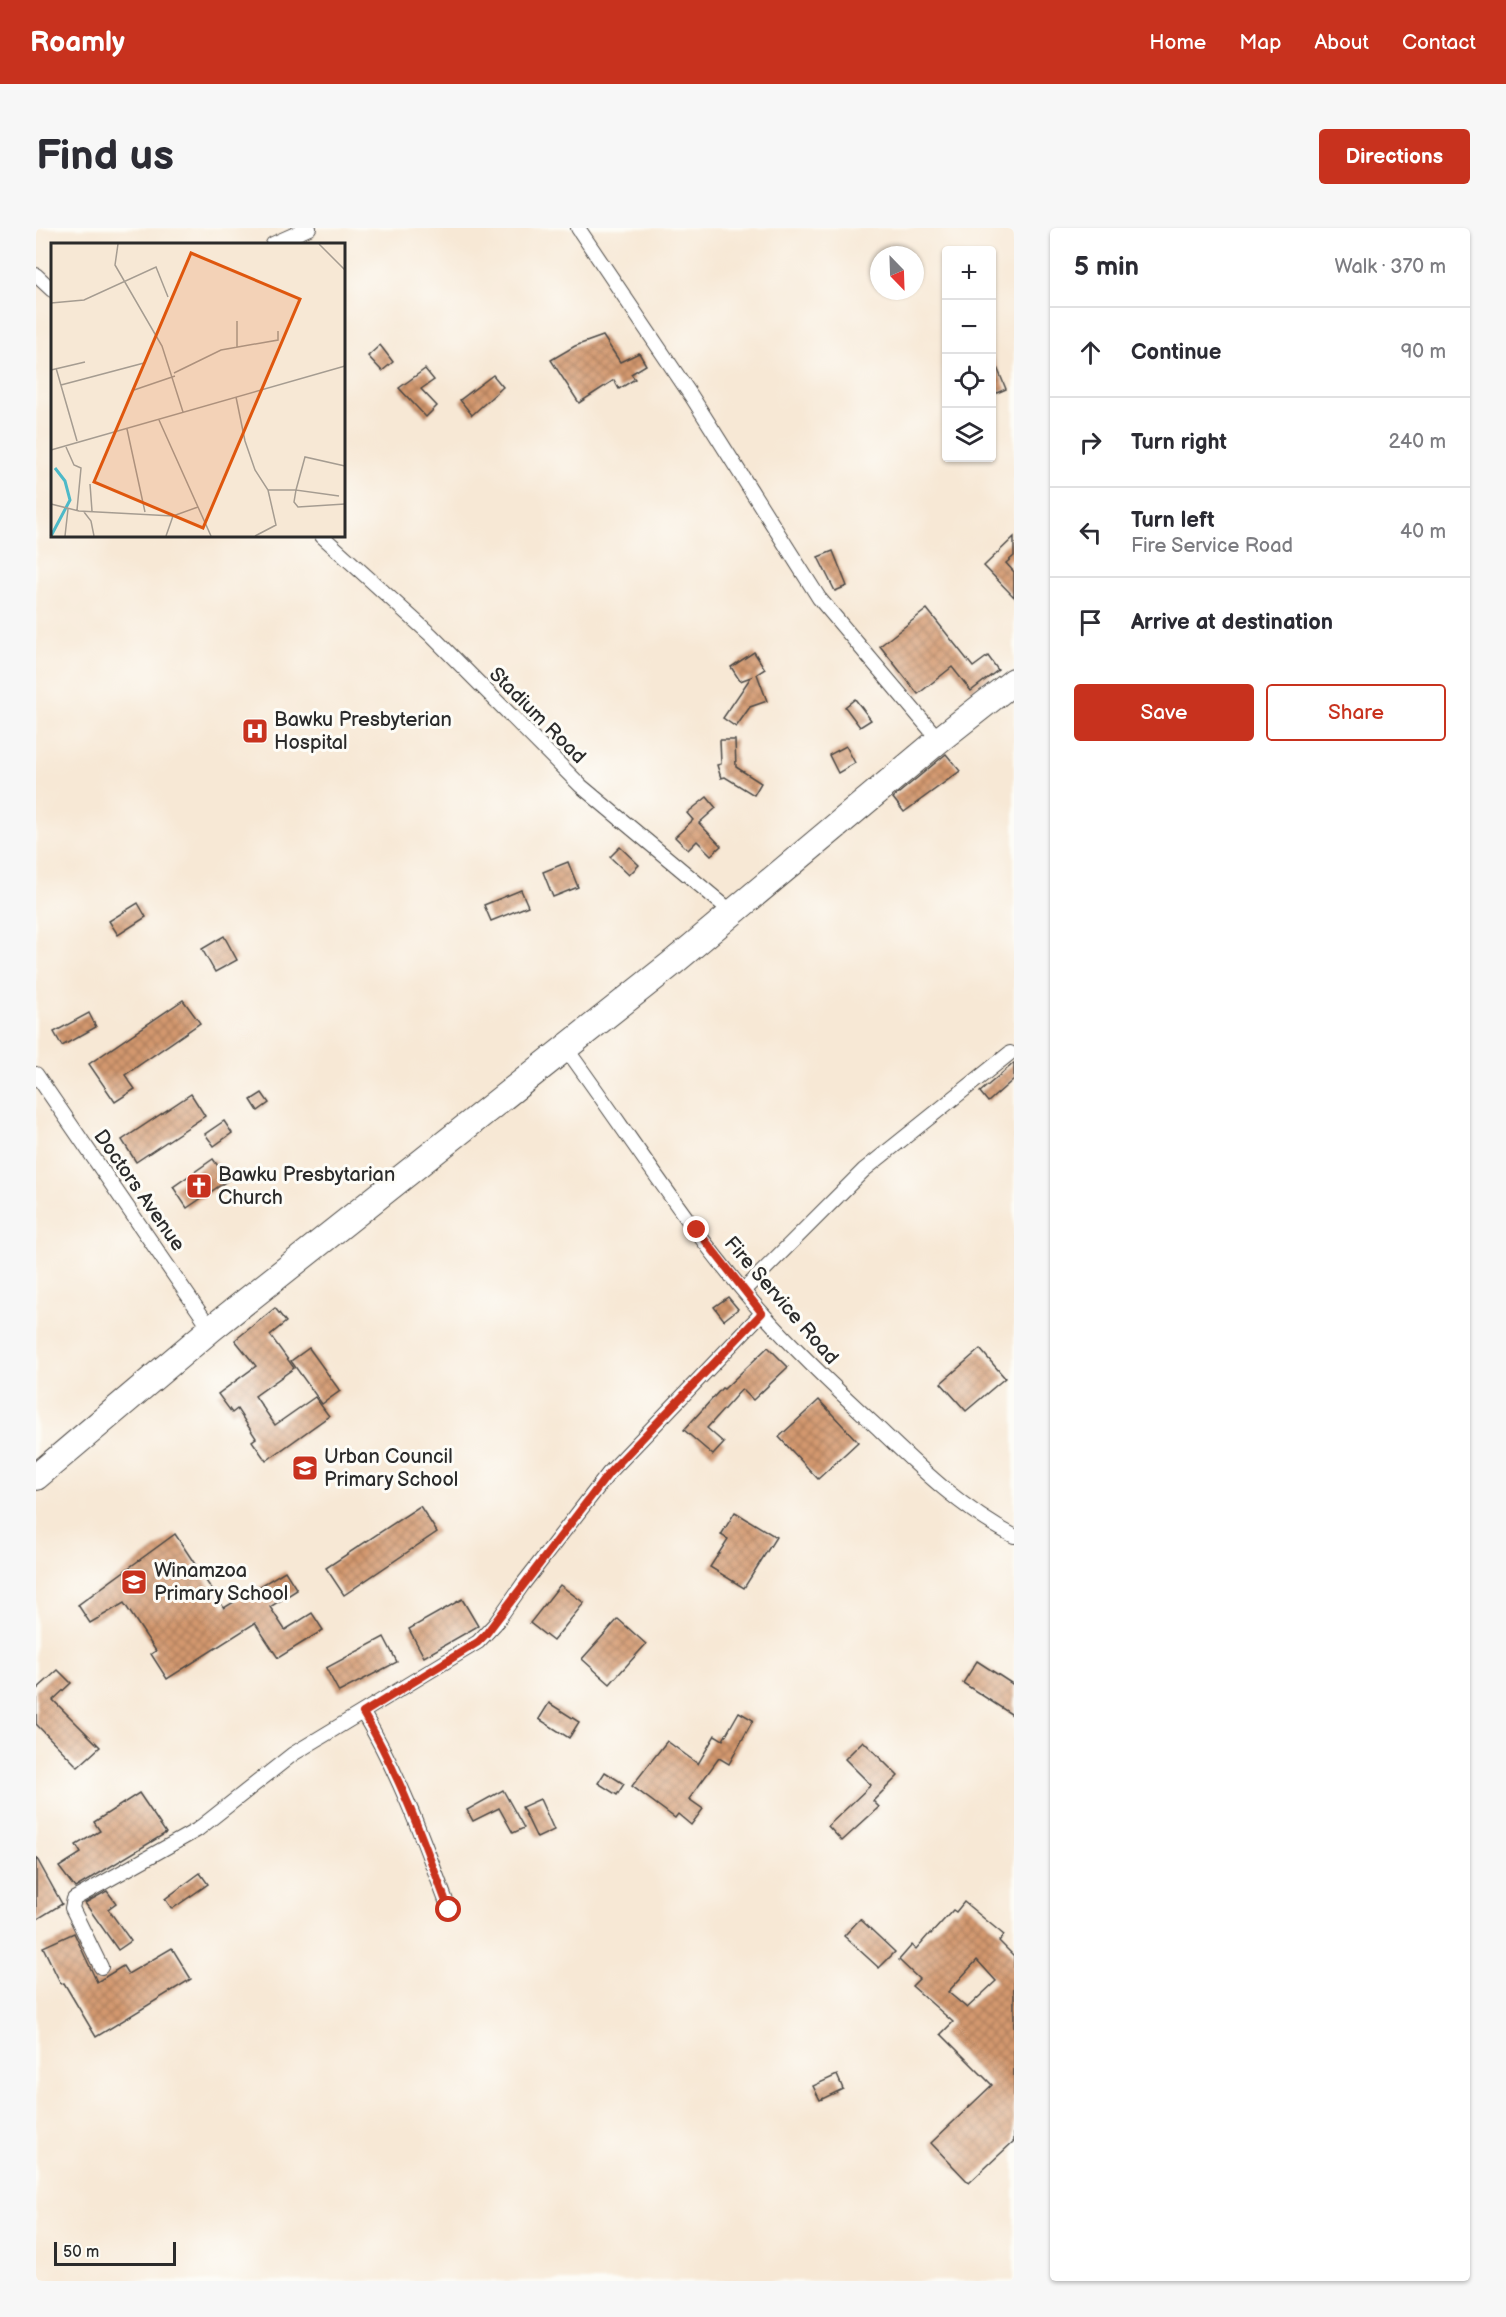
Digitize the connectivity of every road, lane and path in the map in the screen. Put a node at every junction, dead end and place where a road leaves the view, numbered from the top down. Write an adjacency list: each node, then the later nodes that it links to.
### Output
1 (578, 228): 8 (street)
2 (306, 229): 3 (street)
3 (275, 243)
4 (36, 275): 5 (street)
5 (51, 289)
6 (323, 537): 9 (street, Stadium Road)
7 (1014, 681): 8 (highway)
8 (939, 740): 9 (highway)
9 (733, 913): 10 (highway)
10 (565, 1047): 13 (street, Fire Service Road); 15 (highway)
11 (1010, 1053): 13 (street)
12 (36, 1074): 15 (street, Doctors Avenue)
13 (744, 1290): 14 (street, Fire Service Road)
14 (762, 1313): 17 (street, Fire Service Road); 18 (street)
15 (211, 1329): 16 (highway)
16 (36, 1477)
17 (1014, 1536)
18 (363, 1713): 19 (street); 20 (street)
19 (449, 1910)
20 (101, 1967)

